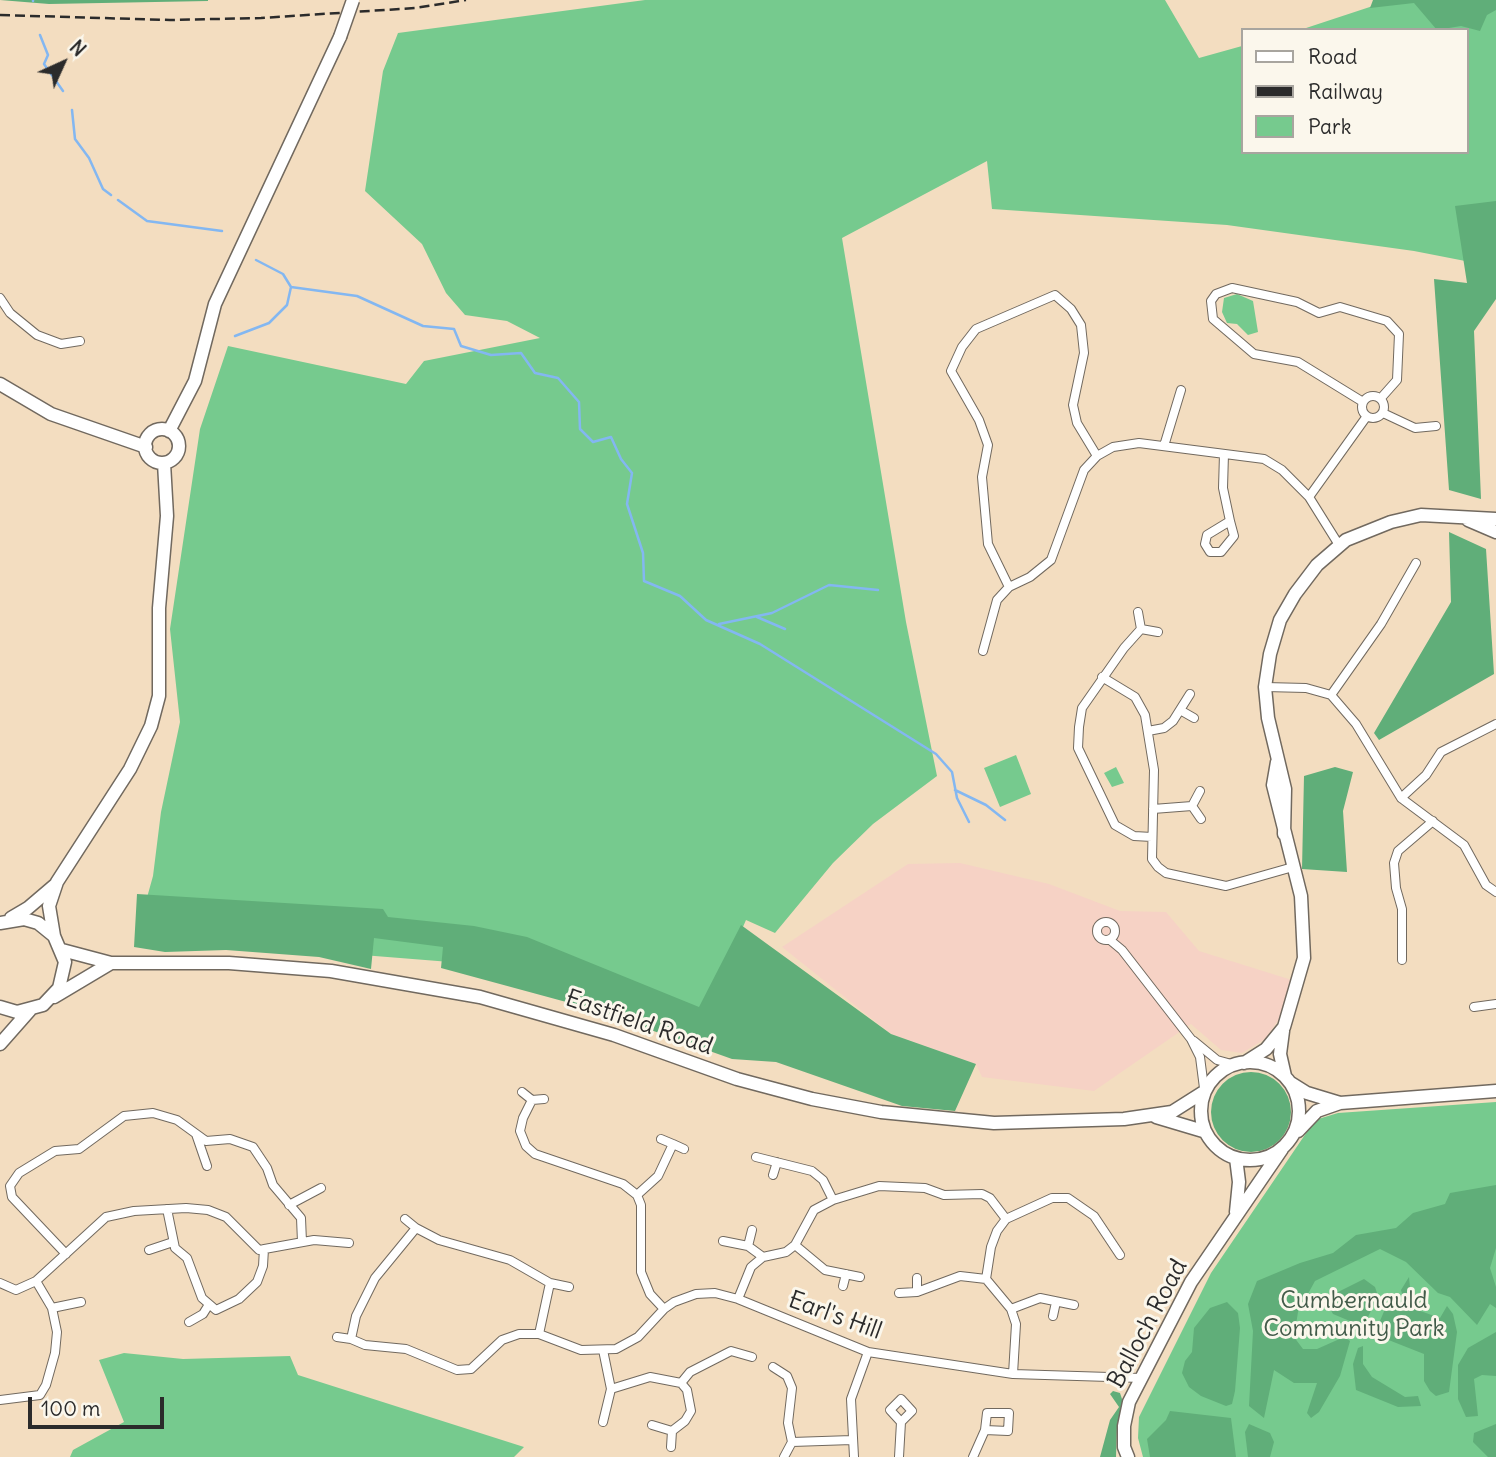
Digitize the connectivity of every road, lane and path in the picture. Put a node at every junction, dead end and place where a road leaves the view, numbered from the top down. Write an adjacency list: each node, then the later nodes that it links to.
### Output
1 (353, 0): 11 (street, bridge)
2 (0, 298): 3 (street)
3 (80, 341)
4 (0, 384): 13 (street)
5 (1181, 390): 12 (street)
6 (1381, 398): 7 (street); 7 (street); 8 (street)
7 (1363, 401): 9 (street)
8 (1383, 413): 9 (street); 10 (street)
9 (1367, 416): 17 (street)
10 (1436, 426)
11 (169, 431): 13 (street); 16 (street)
12 (1164, 446): 14 (street); 15 (street)
13 (146, 447): 16 (street)
14 (1224, 454): 17 (street); 20 (street)
15 (1097, 456): 24 (street); 24 (street)
16 (164, 463): 45 (street)
17 (1309, 497): 22 (street)
18 (1458, 517): 19 (street); 21 (street); 22 (street)
19 (1496, 519)
20 (1230, 520)
21 (1496, 532)
22 (1339, 545): 30 (street)
23 (1416, 563): 32 (street)
24 (1009, 587): 28 (street)
25 (1138, 612): 26 (street)
26 (1141, 629): 27 (street); 29 (street)
27 (1158, 632)
28 (983, 651)
29 (1102, 677): 36 (street); 43 (street)
30 (1265, 687): 32 (street); 44 (street)
31 (1190, 694): 33 (street)
32 (1331, 695): 38 (street)
33 (1180, 710): 34 (street); 36 (street)
34 (1194, 718)
35 (1496, 724): 38 (street)
36 (1148, 731): 40 (street)
37 (1200, 791): 39 (street)
38 (1401, 798): 42 (street)
39 (1192, 806): 40 (street); 41 (street)
40 (1153, 809): 43 (street)
41 (1200, 819)
42 (1433, 821): 46 (street); 51 (street)
43 (1152, 837): 44 (street)
44 (1293, 867): 58 (street)
45 (57, 882): 47 (street); 48 (street)
46 (1496, 892)
47 (1, 923): 48 (street)
48 (54, 936): 50 (street)
49 (1110, 940): 59 (street)
50 (62, 950): 52 (street, Eastfield Road); 53 (street)
51 (1402, 960)
52 (111, 963): 53 (street); 69 (street, Eastfield Road)
53 (52, 998): 57 (street)
54 (1496, 1004): 56 (street)
55 (0, 1007): 57 (street)
56 (1474, 1007)
57 (30, 1010): 60 (street)
58 (1284, 1027): 61 (street); 62 (street)
59 (1191, 1039): 61 (street); 63 (street)
60 (0, 1044)
61 (1239, 1064): 62 (street); 63 (street)
62 (1288, 1079): 68 (street); 72 (street)
63 (1203, 1090): 69 (street, Eastfield Road); 70 (street)
64 (1496, 1091): 68 (street)
65 (522, 1092): 67 (street)
66 (544, 1099): 67 (street)
67 (532, 1100): 83 (street)
68 (1340, 1103): 72 (street)
69 (1154, 1117): 70 (street, Eastfield Road)
70 (1203, 1131): 78 (street)
71 (196, 1134): 80 (street); 85 (street); 100 (street)
72 (1293, 1136): 76 (street)
73 (661, 1139): 74 (street)
74 (673, 1144): 75 (street); 83 (street)
75 (684, 1149)
76 (1282, 1149): 78 (street); 88 (street, Balloch Road)
77 (756, 1157): 79 (street)
78 (1236, 1158): 88 (street)
79 (777, 1162): 81 (street); 84 (street)
80 (206, 1166)
81 (773, 1175)
82 (321, 1188): 85 (street)
83 (638, 1195): 120 (street)
84 (834, 1200): 89 (street); 96 (street)
85 (289, 1205): 94 (street)
86 (167, 1209): 93 (street); 98 (street); 100 (street)
87 (405, 1219): 90 (street)
88 (1235, 1219): 132 (street, Balloch Road)
89 (1006, 1220): 101 (street); 106 (street)
90 (416, 1228): 109 (street); 126 (street)
91 (752, 1230): 97 (street)
92 (723, 1241): 97 (street)
93 (173, 1242): 99 (street); 118 (street)
94 (302, 1242): 95 (street); 98 (street)
95 (349, 1243)
96 (795, 1245): 102 (street); 103 (street)
97 (748, 1246): 102 (street)
98 (264, 1249): 118 (street)
99 (149, 1250)
100 (66, 1254): 107 (street)
101 (1120, 1255)
102 (763, 1257): 114 (street)
103 (846, 1274): 104 (street); 110 (street)
104 (860, 1278)
105 (917, 1278): 112 (street)
106 (986, 1279): 112 (street); 121 (street)
107 (36, 1282): 108 (street); 119 (street)
108 (0, 1283)
109 (550, 1283): 111 (street); 124 (street)
110 (843, 1286)
111 (569, 1287)
112 (918, 1292): 113 (street)
113 (899, 1293)
114 (737, 1299): 120 (street, Earl's Hill); 128 (street, Earl's Hill)
115 (81, 1302): 119 (street)
116 (1056, 1302): 117 (street); 121 (street); 122 (street)
117 (1074, 1305)
118 (208, 1306): 123 (street)
119 (52, 1308): 135 (street)
120 (664, 1309): 127 (street, Earl's Hill)
121 (1011, 1309): 131 (street)
122 (1053, 1316)
123 (189, 1322)
124 (539, 1334): 126 (street, Earl's Hill); 127 (street, Earl's Hill)
125 (337, 1337): 126 (street, Earl's Hill)
126 (351, 1339)
127 (603, 1350): 134 (street)
128 (868, 1352): 131 (street, Earl's Hill); 141 (street)
129 (752, 1357): 133 (street)
130 (773, 1367): 142 (street)
131 (1013, 1374): 132 (street, Earl's Hill)
132 (1141, 1378): 148 (street, Balloch Road)
133 (681, 1383): 134 (street); 140 (street)
134 (611, 1389): 136 (street)
135 (0, 1400)
136 (603, 1422)
137 (901, 1422): 146 (street)
138 (652, 1425): 140 (street)
139 (985, 1430): 147 (street)
140 (672, 1431): 143 (street)
141 (852, 1440): 142 (street); 145 (street)
142 (792, 1443): 144 (street)
143 (671, 1447)
144 (784, 1457)
145 (855, 1457)
146 (899, 1457)
147 (973, 1457)
148 (1128, 1457)

